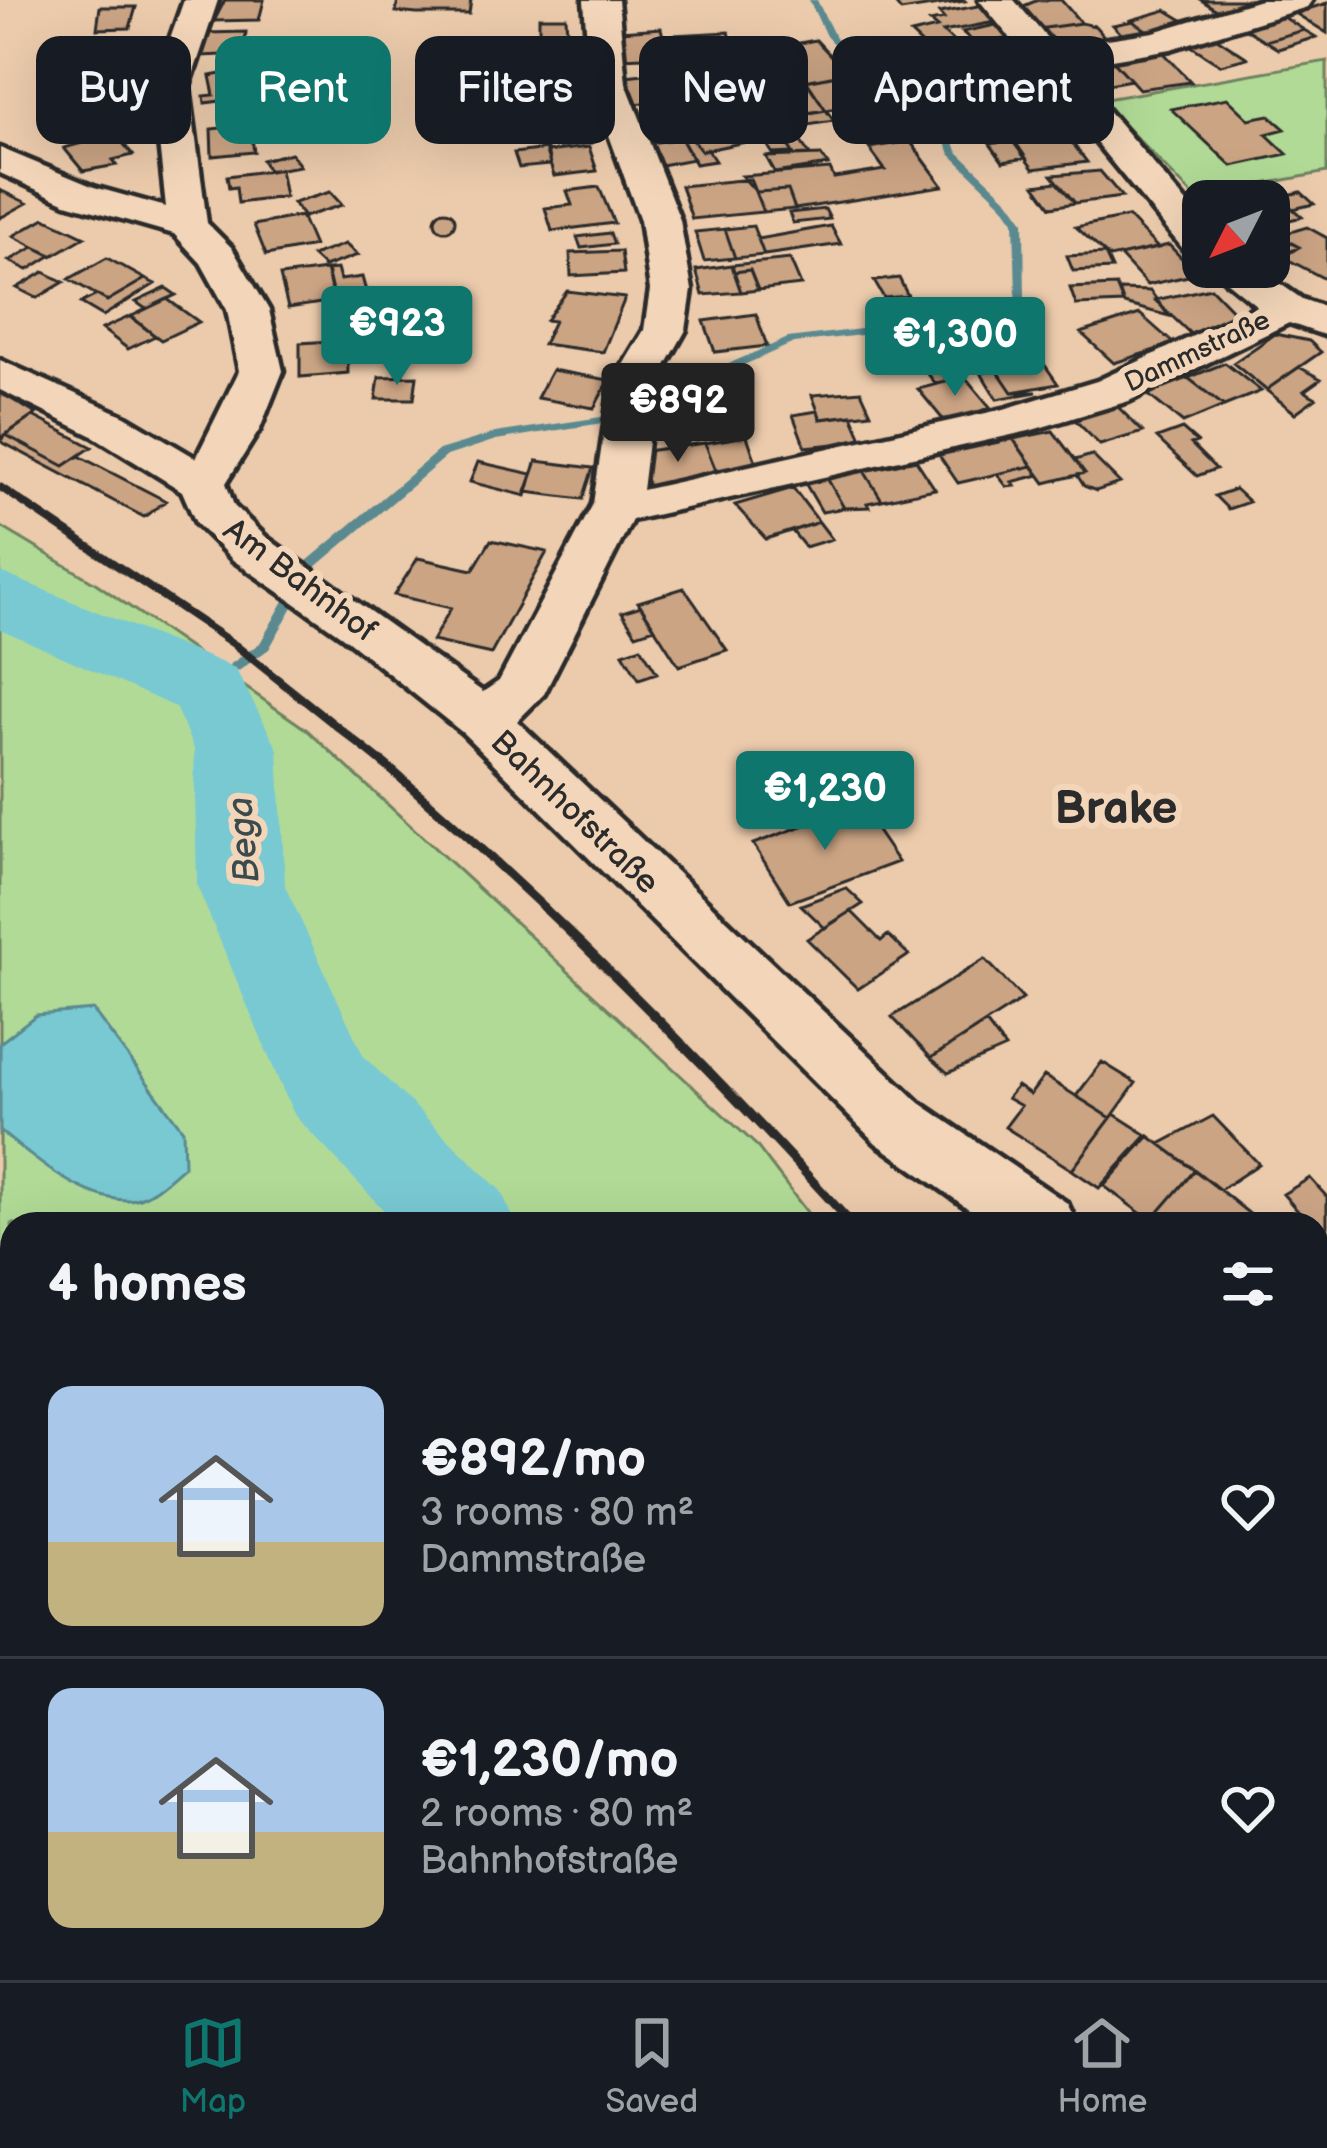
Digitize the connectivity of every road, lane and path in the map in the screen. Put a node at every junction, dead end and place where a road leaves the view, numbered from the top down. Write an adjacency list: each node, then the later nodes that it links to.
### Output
1 (201, 0): 10 (street)
2 (601, 0): 15 (street, Bahnhofstraße)
3 (995, 0): 5 (street)
4 (1295, 0): 6 (street)
5 (1023, 36)
6 (1114, 48)
7 (1114, 144): 9 (street)
8 (0, 159): 10 (street)
9 (1182, 223)
10 (188, 226): 14 (street)
11 (1262, 288): 12 (street)
12 (1307, 316): 15 (street, Dammstraße)
13 (0, 373): 14 (street, Am Bahnhof)
14 (203, 483): 16 (street, Am Bahnhof)
15 (617, 503): 16 (street, Bahnhofstraße)
16 (482, 719): 17 (street, Bahnhofstraße)
17 (1027, 1212)

